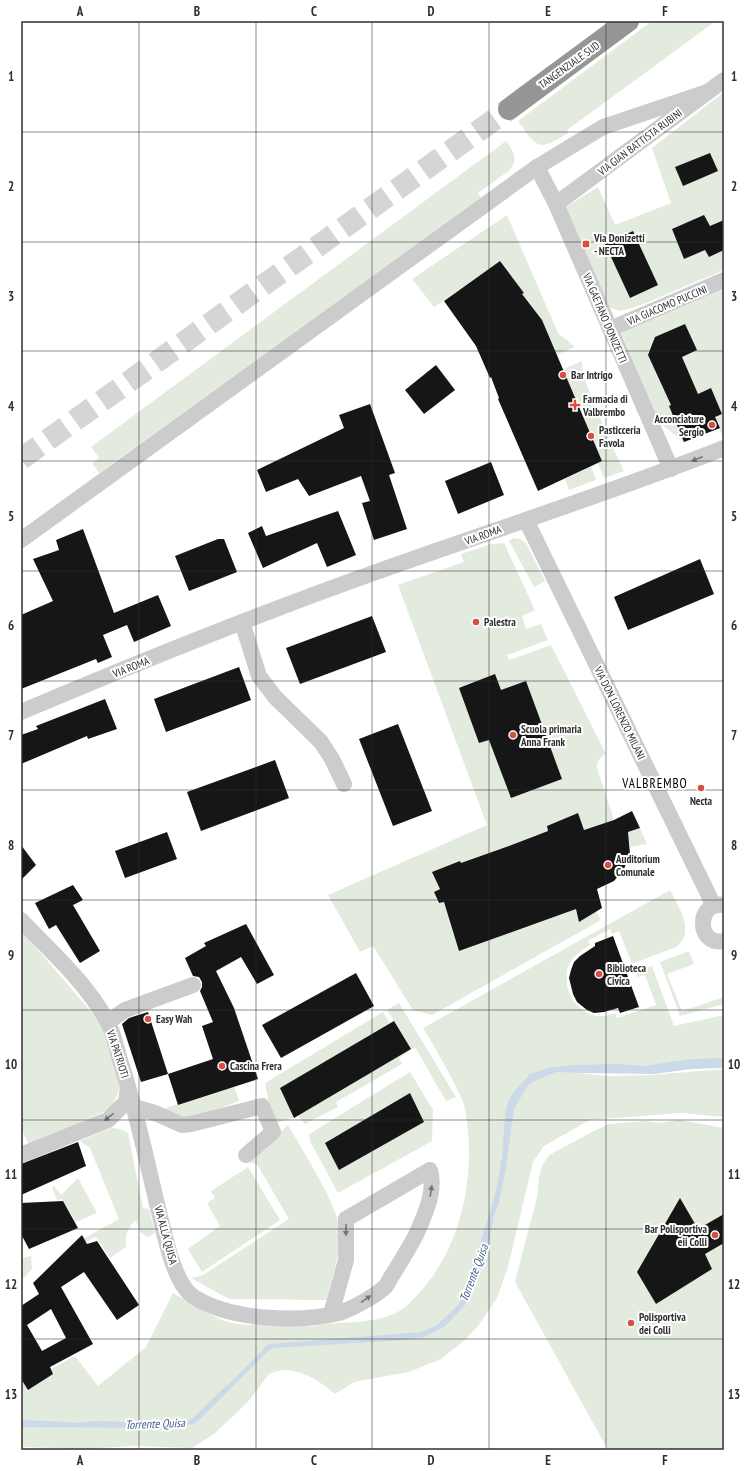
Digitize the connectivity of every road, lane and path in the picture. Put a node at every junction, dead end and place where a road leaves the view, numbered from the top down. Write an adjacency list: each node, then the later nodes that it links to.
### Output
1 (628, 21): 4 (highway, TANGENZIALE SUD)
2 (724, 80): 3 (street, VIA GIAN BATTISTA RUBINI)
3 (708, 92): 5 (street); 6 (street, VIA GIAN BATTISTA RUBINI)
4 (509, 109)
5 (537, 167): 6 (street, VIA GAETANO DONIZETTI); 12 (street)
6 (556, 204): 8 (street, VIA GAETANO DONIZETTI)
7 (724, 280): 8 (street, VIA GIACOMO PUCCINI)
8 (610, 329): 10 (street, VIA GAETANO DONIZETTI)
9 (724, 448): 10 (street, VIA ROMA, one-way to 10)
10 (671, 469): 11 (street, VIA ROMA)
11 (526, 520): 13 (street, VIA ROMA); 16 (street, VIA DON LORENZO MILANI)
12 (21, 540)
13 (242, 622): 14 (street, VIA ROMA); 15 (street)
14 (21, 712)
15 (344, 784)
16 (719, 906): 18 (street)
17 (21, 920): 20 (street, VIA PATRIOTI)
18 (724, 941)
19 (193, 985): 20 (street)
20 (108, 1022): 21 (street, VIA PATRIOTI)
21 (128, 1086): 22 (street, VIA ALLA QUISA); 23 (street, VIA PATRIOTI, one-way to 23)
22 (134, 1107): 24 (street); 25 (street, VIA ALLA QUISA)
23 (21, 1155)
24 (246, 1155)
25 (331, 1314): 25 (street, VIA ALLA QUISA, one-way to 25)

